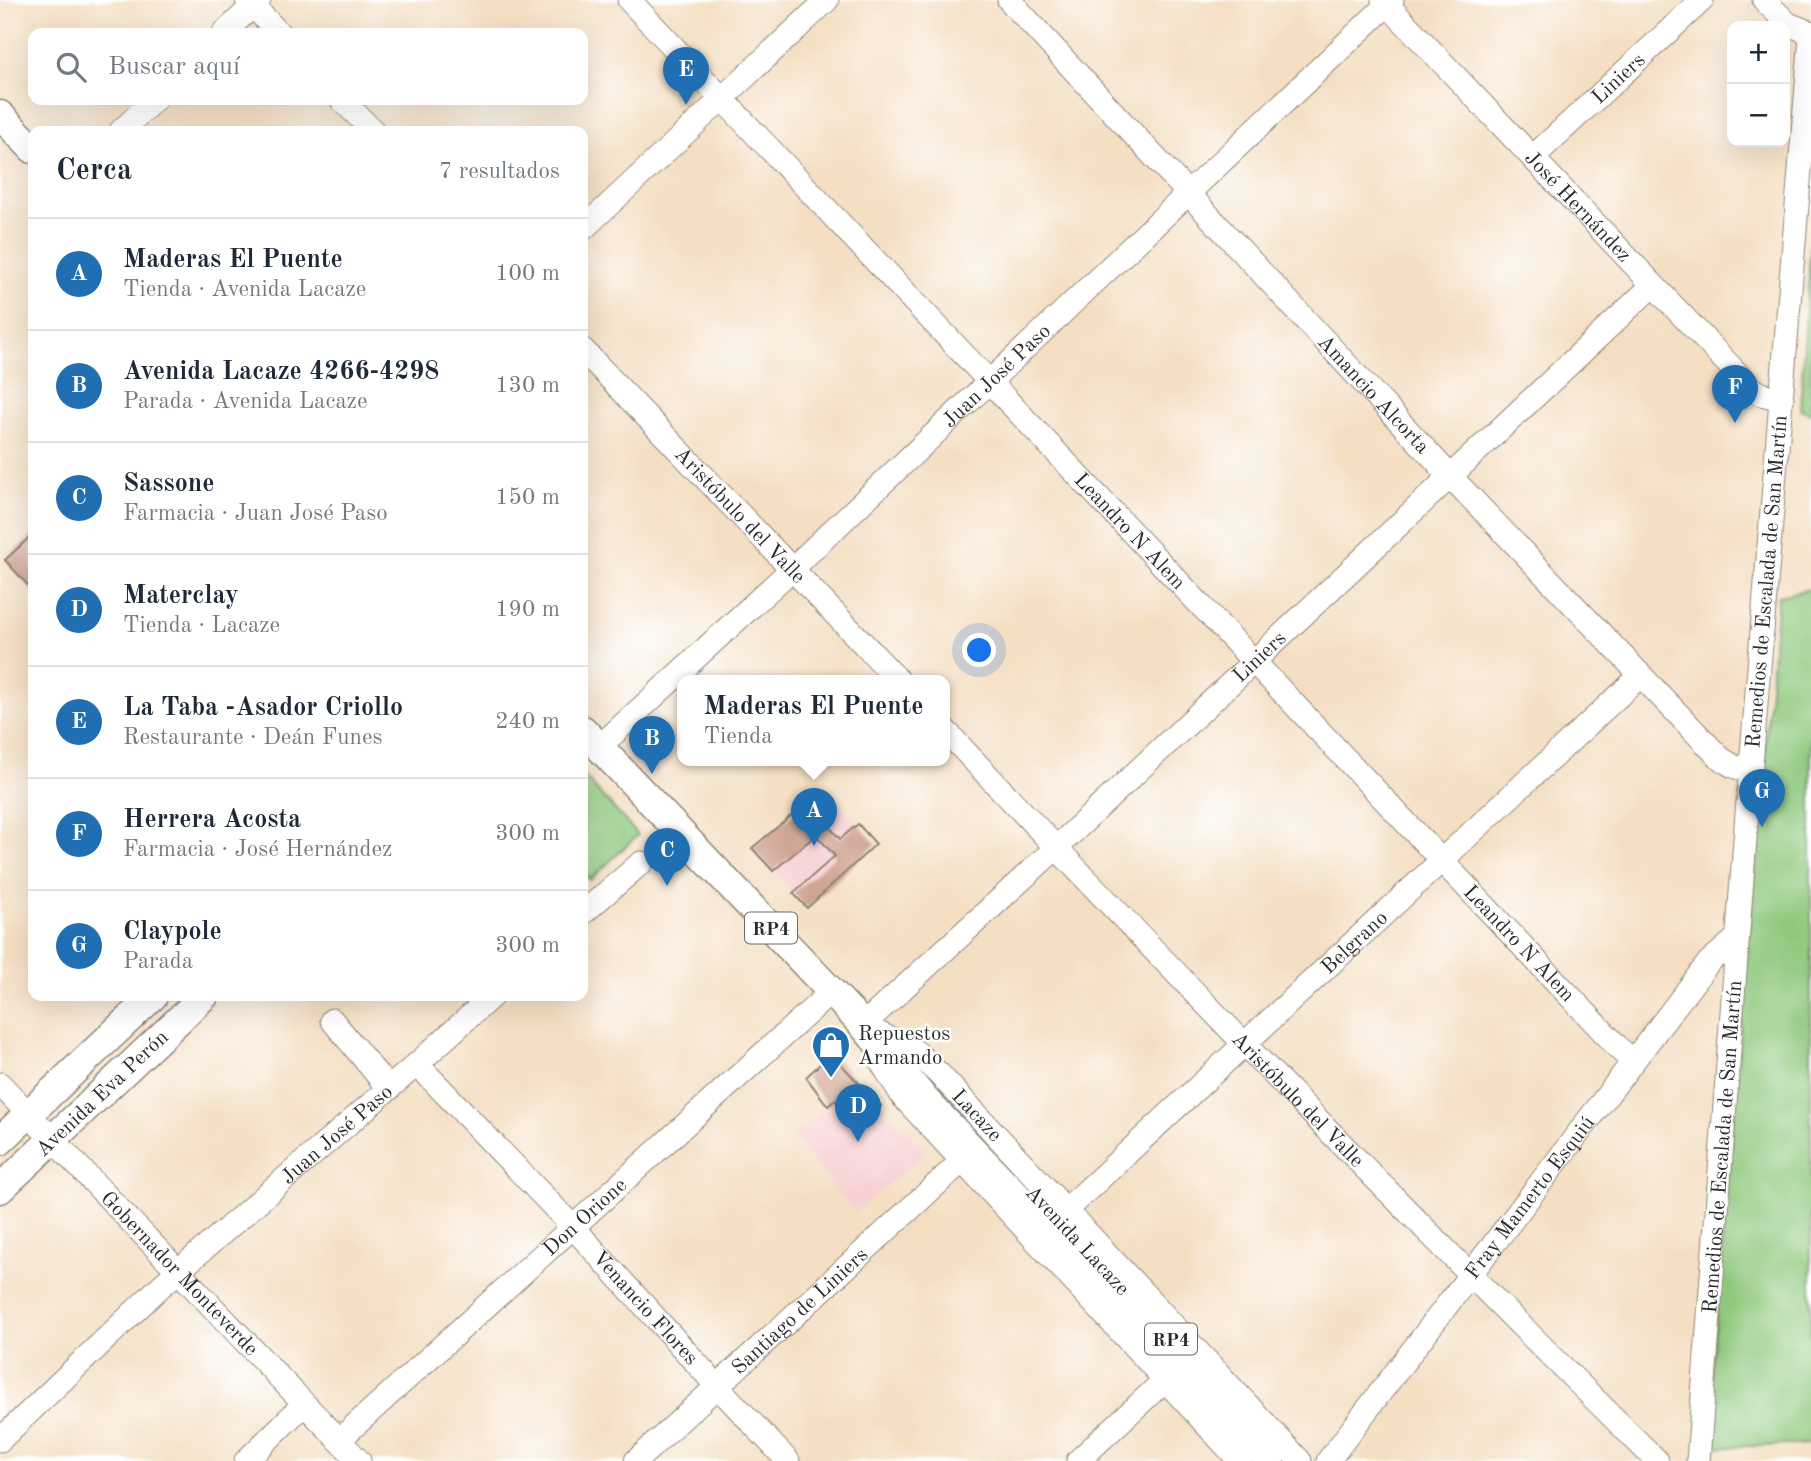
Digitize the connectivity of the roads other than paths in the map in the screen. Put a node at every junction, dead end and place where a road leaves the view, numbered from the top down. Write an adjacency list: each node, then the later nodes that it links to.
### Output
1 (629, 0): 11 (street, Leandro N Alem)
2 (827, 0): 11 (street)
3 (1009, 0): 19 (street, Amancio Alcorta)
4 (1702, 0): 18 (street, Liniers)
5 (1763, 0): 10 (street)
6 (1387, 1): 18 (street, José Hernández); 19 (street, Juan José Paso)
7 (253, 2): 8 (street); 9 (street)
8 (229, 28)
9 (275, 28)
10 (1811, 34): 24 (street, Remedios de Escalada de San Martín)
11 (722, 100): 20 (street); 23 (street, Leandro N Alem)
12 (149, 105): 15 (street)
13 (347, 105): 16 (street)
14 (0, 115): 17 (main road)
15 (126, 126)
16 (368, 126)
17 (28, 144)
18 (1533, 157): 21 (street, José Hernández)
19 (1188, 194): 23 (street, Juan José Paso); 25 (street, Amancio Alcorta)
20 (588, 224)
21 (1652, 286): 24 (street, José Hernández); 25 (street, Liniers)
22 (588, 355): 26 (street, Aristóbulo del Valle)
23 (988, 383): 26 (street, Juan José Paso); 27 (street, Leandro N Alem)
24 (1782, 399): 32 (street, Remedios de Escalada de San Martín)
25 (1451, 477): 27 (street, Liniers); 29 (street, Amancio Alcorta)
26 (793, 568): 28 (street, Aristóbulo del Valle); 31 (street, Juan José Paso)
27 (1252, 662): 33 (street, Liniers); 35 (street, Leandro N Alem)
28 (893, 675)
29 (1641, 675): 32 (street, Amancio Alcorta); 35 (street, Belgrano)
30 (950, 735): 33 (street, Aristóbulo del Valle)
31 (591, 739): 38 (main road, Avenida Lacaze / RP4)
32 (1751, 772): 37 (street, Remedios de Escalada de San Martín)
33 (1056, 848): 43 (street, Liniers); 44 (street, Aristóbulo del Valle)
34 (641, 863): 36 (street)
35 (1441, 863): 44 (street, Belgrano); 45 (street, Leandro N Alem)
36 (588, 900)
37 (1737, 938): 45 (street, Fray Mamerto Esquiú); 74 (street, Remedios de Escalada de San Martín)
38 (831, 992): 43 (main road, Avenida Lacaze / RP4); 55 (street, Don Orione)
39 (148, 1001): 49 (main road, Avenida Eva Perón)
40 (199, 1001): 50 (main road, Avenida Eva Perón)
41 (486, 1001): 46 (street, Juan José Paso)
42 (332, 1020): 48 (street)
43 (863, 1025): 52 (street, Lacaze); 54 (main road, Avenida Lacaze / RP4)
44 (1242, 1044): 54 (street, Belgrano); 57 (street, Aristóbulo del Valle)
45 (1632, 1062): 57 (street, Fray Mamerto Esquiú)
46 (417, 1064): 48 (street, Juan José Paso); 55 (street, Venancio Flores)
47 (0, 1084): 49 (street, Gobernador Monteverde)
48 (389, 1089): 56 (street, Juan José Paso)
49 (28, 1115): 50 (street, Gobernador Monteverde); 51 (main road, Avenida Eva Perón)
50 (53, 1139): 53 (main road, Avenida Eva Perón); 56 (street, Gobernador Monteverde)
51 (0, 1141)
52 (962, 1161): 58 (street, Lacaze); 59 (street, Santiago de Liniers)
53 (0, 1189)
54 (1057, 1218): 69 (main road, Avenida Lacaze / RP4); 70 (main road, Avenida Lacaze / RP4); 71 (street)
55 (572, 1226): 59 (street, Venancio Flores); 62 (street, Don Orione)
56 (180, 1272): 60 (street, Gobernador Monteverde); 61 (street, Juan José Paso)
57 (1468, 1275): 72 (street, Fray Mamerto Esquiú); 73 (street, Aristóbulo del Valle)
58 (1165, 1380): 67 (street); 68 (street, Lacaze)
59 (718, 1387): 65 (street, Santiago de Liniers); 66 (street, Venancio Flores)
60 (304, 1404): 62 (street, Gobernador Monteverde); 63 (street)
61 (0, 1440)
62 (339, 1440): 64 (street, Gobernador Monteverde)
63 (246, 1461)
64 (359, 1461)
65 (636, 1461)
66 (788, 1461)
67 (1078, 1461)
68 (1240, 1461)
69 (1270, 1461)
70 (1286, 1461)
71 (1300, 1461)
72 (1328, 1461)
73 (1657, 1461)
74 (1698, 1461)

